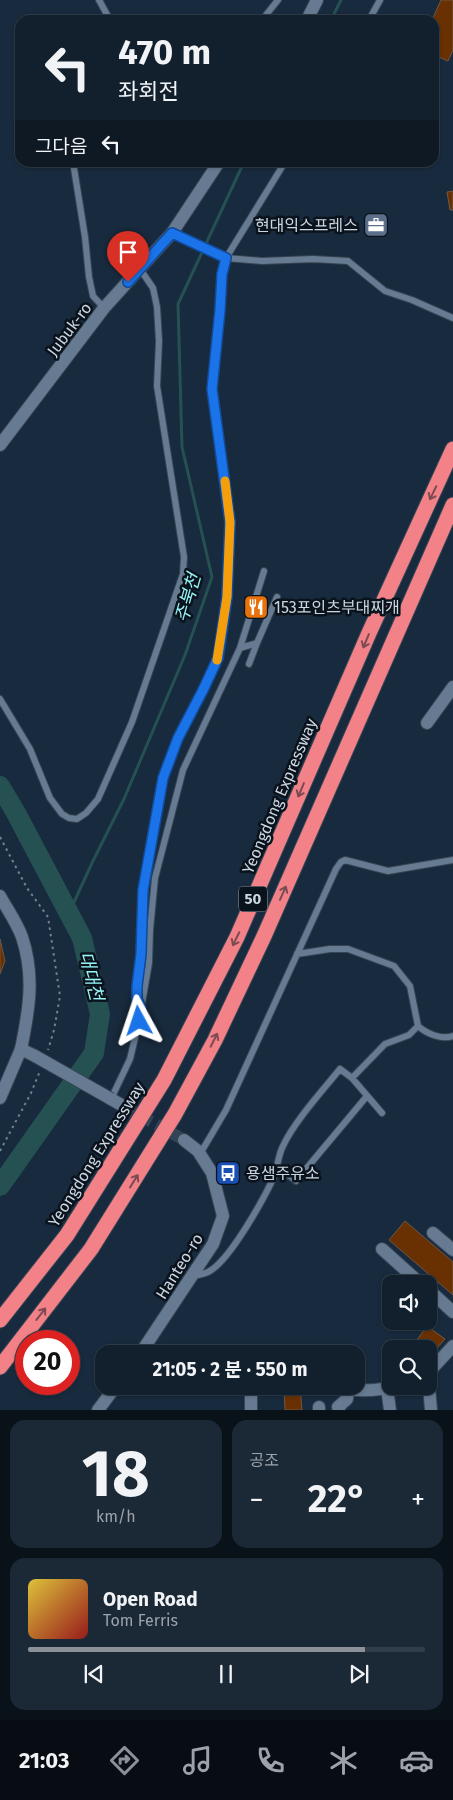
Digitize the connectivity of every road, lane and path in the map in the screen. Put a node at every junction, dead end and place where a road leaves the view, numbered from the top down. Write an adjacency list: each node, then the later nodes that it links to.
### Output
1 (99, 0): 5 (lane)
2 (278, 0): 6 (lane)
3 (317, 0): 7 (street)
4 (380, 0): 8 (lane)
5 (107, 15)
6 (266, 15)
7 (309, 15)
8 (372, 15)
9 (74, 167): 15 (lane)
10 (216, 167): 12 (street, Jubuk-ro)
11 (282, 167): 13 (lane)
12 (176, 236): 13 (lane); 14 (street, Jubuk-ro)
13 (226, 258): 16 (lane); 33 (lane)
14 (140, 269): 15 (street, Jubuk-ro); 28 (lane)
15 (104, 308): 18 (street, Jubuk-ro)
16 (453, 318)
17 (453, 438): 20 (highway)
18 (0, 445)
19 (453, 449): 20 (highway, Yeongdong Expressway / 50)
20 (444, 470): 53 (highway, Yeongdong Expressway / 50, one-way to 53)
21 (453, 505): 57 (highway, 50, one-way to 21)
22 (264, 571): 25 (lane)
23 (277, 597): 24 (lane)
24 (257, 643): 25 (lane); 26 (lane)
25 (240, 648): 33 (lane)
26 (249, 664)
27 (453, 687): 29 (street)
28 (0, 698)
29 (427, 723)
30 (453, 860): 32 (lane)
31 (0, 896): 36 (street)
32 (298, 954): 34 (lane); 44 (lane)
33 (141, 1009): 40 (lane)
34 (418, 1026): 35 (lane); 37 (lane)
35 (453, 1036)
36 (21, 1049): 39 (street); 40 (street, bridge)
37 (352, 1078): 38 (lane); 45 (lane)
38 (367, 1096): 42 (lane); 45 (lane)
39 (0, 1098)
40 (111, 1099): 41 (street)
41 (125, 1107)
42 (382, 1113)
43 (184, 1140): 44 (street, Hanteo-ro)
44 (200, 1154): 50 (street, Hanteo-ro)
45 (278, 1166): 50 (lane)
46 (433, 1232): 48 (street)
47 (382, 1249): 49 (street)
48 (453, 1250)
49 (411, 1275)
50 (192, 1276): 54 (street, Hanteo-ro)
51 (437, 1297): 52 (street)
52 (453, 1312)
53 (0, 1320)
54 (146, 1345)
55 (453, 1346): 56 (street)
56 (437, 1363)
57 (0, 1366)
58 (382, 1388): 59 (street)
59 (365, 1391)
60 (109, 1395): 65 (street)
61 (251, 1395): 66 (street)
62 (345, 1395): 67 (street)
63 (392, 1395): 68 (street)
64 (429, 1395): 69 (street)
65 (98, 1410)
66 (252, 1410)
67 (339, 1410)
68 (390, 1410)
69 (431, 1410)

